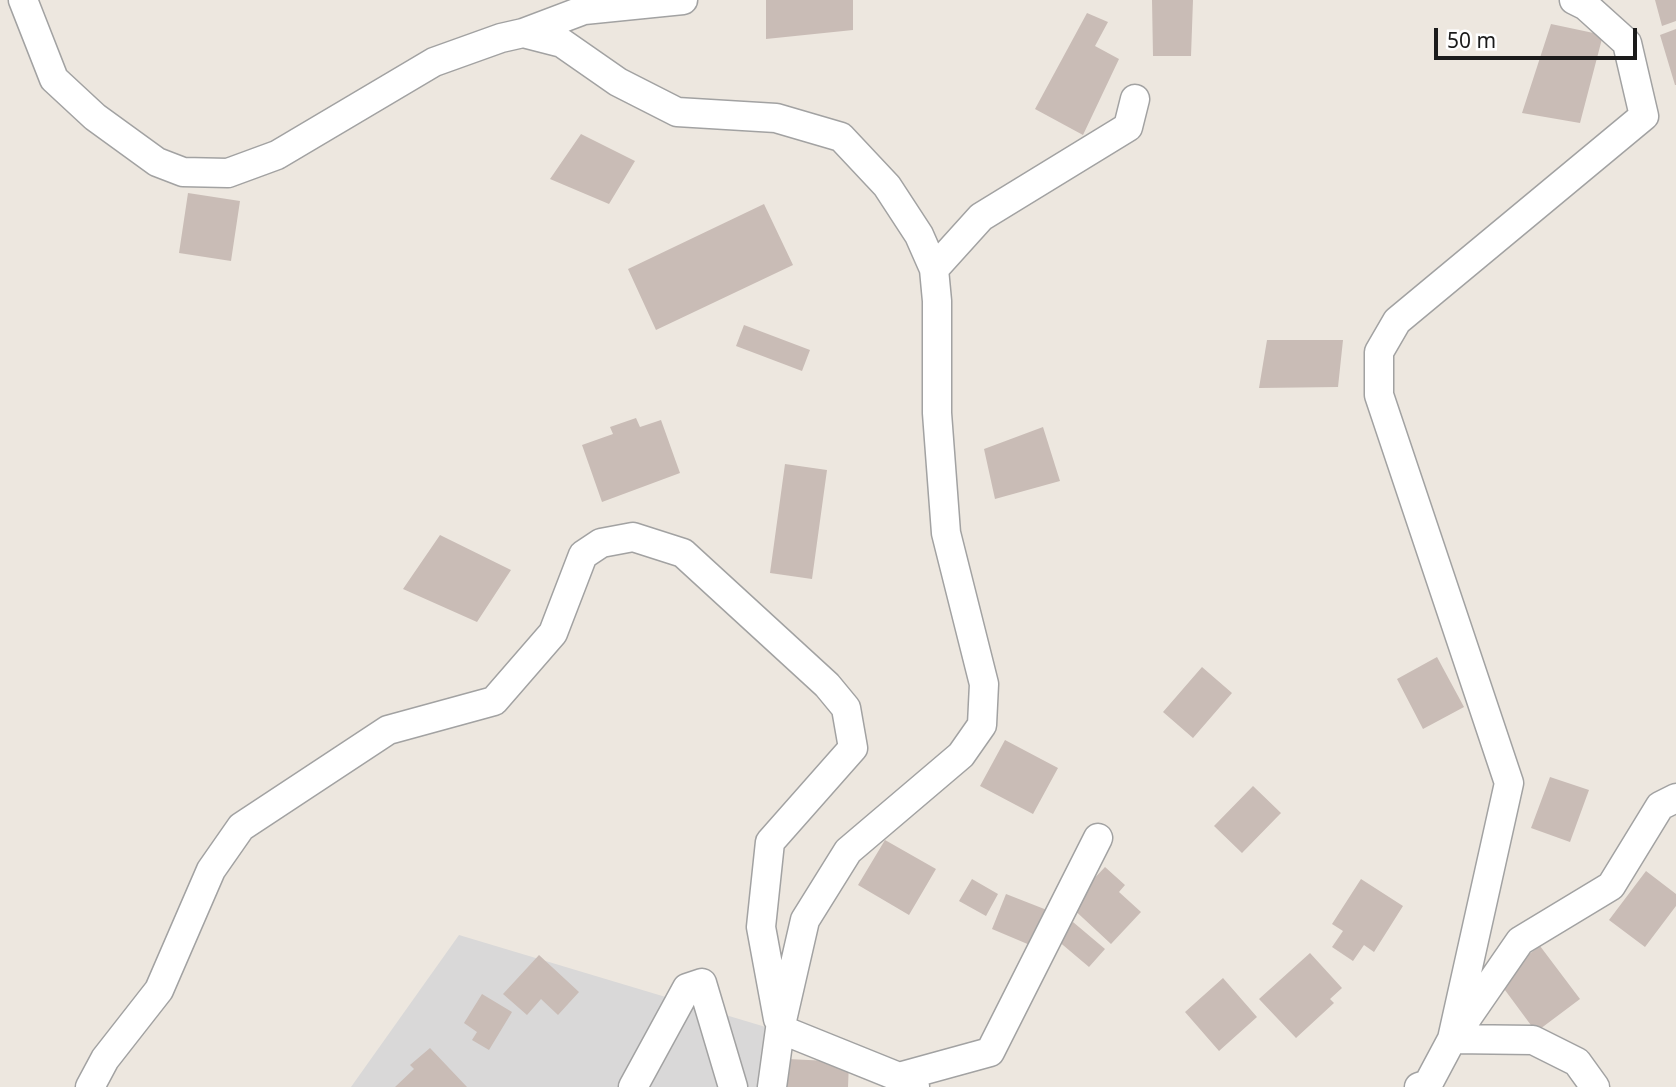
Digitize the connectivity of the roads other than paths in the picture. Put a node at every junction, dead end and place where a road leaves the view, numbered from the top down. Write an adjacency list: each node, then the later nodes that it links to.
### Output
1 (23, 0): 4 (street)
2 (683, 0): 4 (street)
3 (1574, 0): 10 (street)
4 (523, 33): 6 (street)
5 (1135, 99): 6 (street)
6 (934, 269): 9 (street)
7 (1676, 798): 10 (street)
8 (1098, 838): 11 (street)
9 (780, 1029): 11 (street); 13 (street); 16 (street)
10 (1452, 1039): 12 (street); 17 (street)
11 (908, 1082)
12 (1426, 1086)
13 (90, 1087)
14 (633, 1087): 15 (street)
15 (733, 1087)
16 (772, 1087)
17 (1595, 1087)

